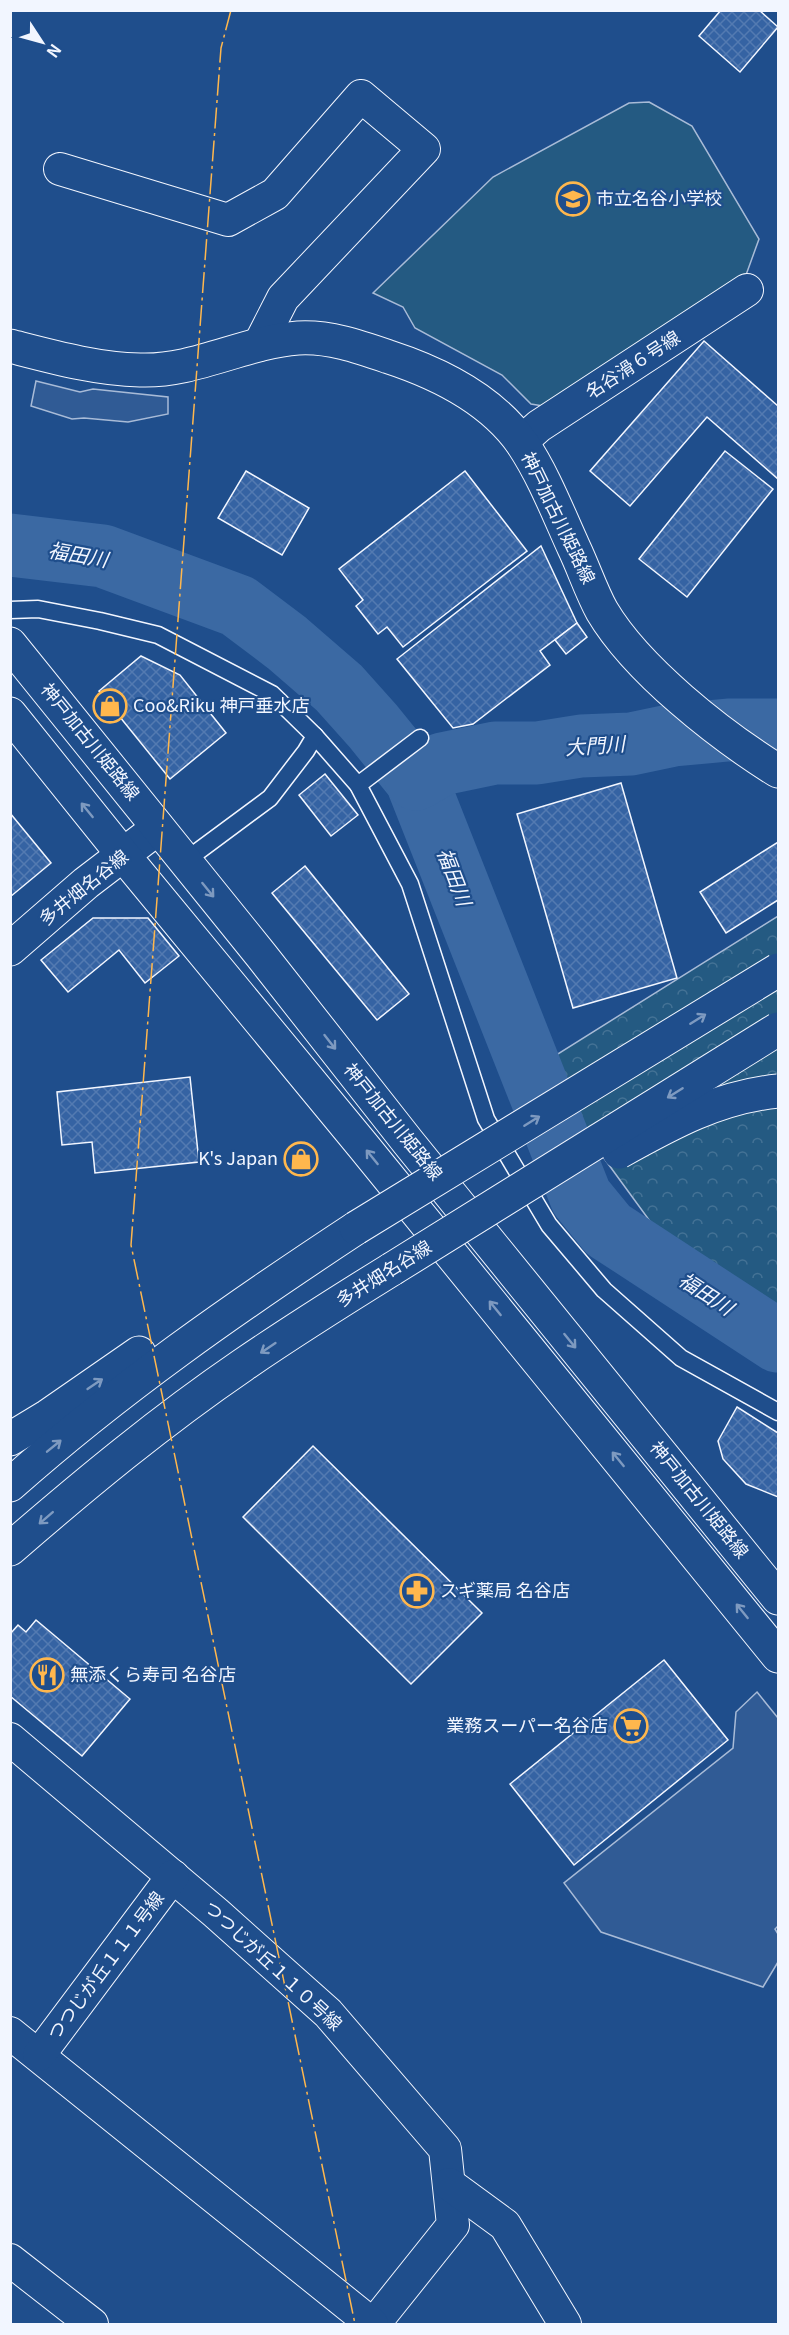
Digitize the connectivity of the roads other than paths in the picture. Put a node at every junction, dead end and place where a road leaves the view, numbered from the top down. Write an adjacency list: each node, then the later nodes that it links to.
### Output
1 (60, 169): 3 (street)
2 (747, 290): 5 (street, 名谷滑６号線)
3 (259, 345): 4 (main road, 神戸加古川姫路線); 5 (main road, 神戸加古川姫路線)
4 (10, 346)
5 (521, 442): 11 (main road, 神戸加古川姫路線)
6 (10, 610): 9 (lane)
7 (10, 644): 13 (main road, 神戸加古川姫路線)
8 (10, 714): 14 (main road, 神戸加古川姫路線, one-way to 8)
9 (315, 736): 12 (lane); 15 (lane)
10 (420, 738): 12 (lane)
11 (766, 763)
12 (358, 785): 22 (lane)
13 (158, 828): 14 (main road, 多井畑名谷線); 15 (main road, 神戸加古川姫路線)
14 (124, 856): 16 (main road, 多井畑名谷線); 27 (main road, 神戸加古川姫路線, one-way to 14)
15 (185, 861): 26 (main road, 神戸加古川姫路線, one-way to 26)
16 (10, 950)
17 (778, 970): 20 (main road, one-way to 17, bridge)
18 (778, 1029): 21 (main road, 多井畑名谷線, one-way to 21, bridge)
19 (778, 1091): 21 (main road, bridge)
20 (356, 1228): 23 (main road, one-way to 20); 24 (main road, one-way to 20)
21 (395, 1272): 25 (main road, 多井畑名谷線, one-way to 25)
22 (778, 1412)
23 (10, 1439)
24 (10, 1485)
25 (10, 1548)
26 (778, 1598)
27 (778, 1656)
28 (10, 1739): 29 (street, つつじが丘１１０号線)
29 (173, 1876): 31 (street, つつじが丘１１１号線); 32 (street, つつじが丘１１０号線)
30 (10, 2033): 31 (street, つつじが丘１１０号線)
31 (39, 2055): 35 (street, つつじが丘１１０号線)
32 (449, 2184): 35 (street, つつじが丘１１０号線); 36 (street)
33 (10, 2260): 34 (street)
34 (92, 2325)
35 (373, 2325)
36 (565, 2325)

